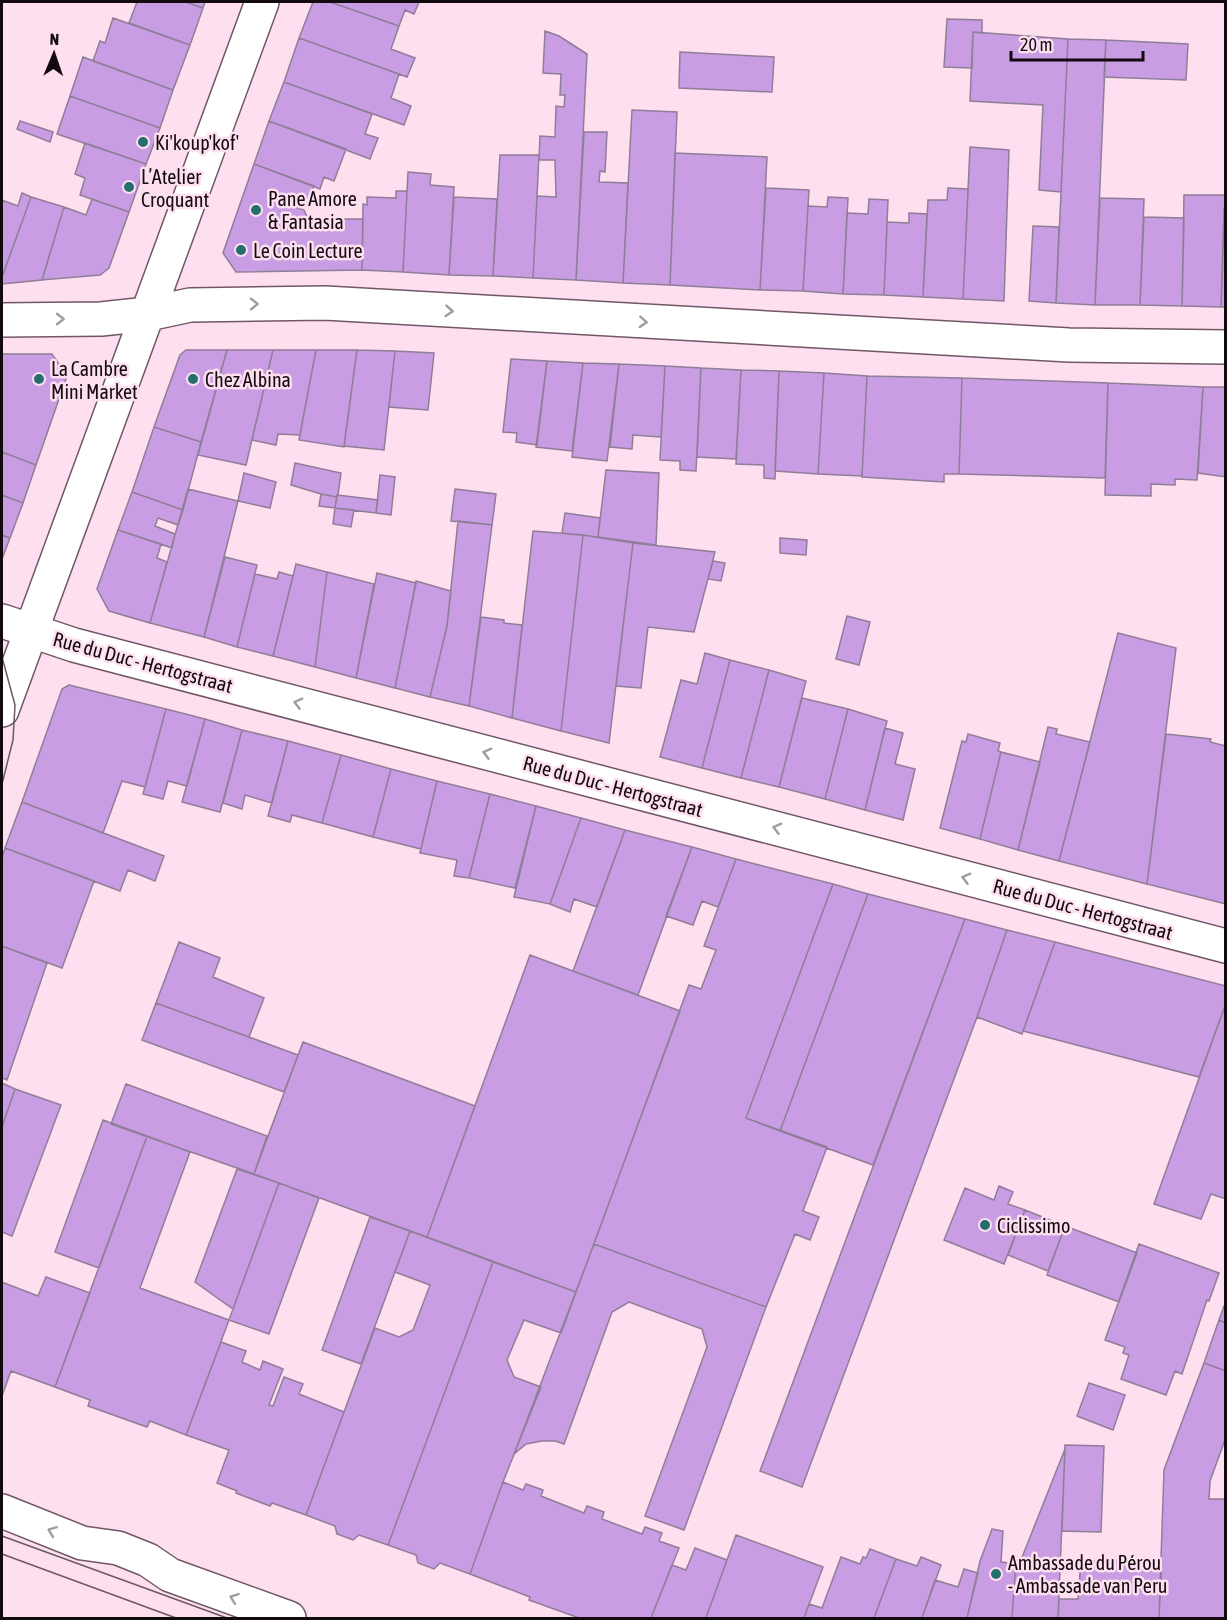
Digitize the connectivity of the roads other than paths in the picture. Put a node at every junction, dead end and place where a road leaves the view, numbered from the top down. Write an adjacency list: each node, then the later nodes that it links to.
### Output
1 (262, 2): 2 (street)
2 (148, 314): 3 (street, one-way to 2); 4 (street, one-way to 4); 5 (street)
3 (2, 320)
4 (1226, 347)
5 (16, 626): 6 (street); 7 (street, Rue du Duc - Hertogstraat, one-way to 5)
6 (2, 710)
7 (1226, 946)
8 (2, 1512): 9 (street, one-way to 8)
9 (288, 1618)

